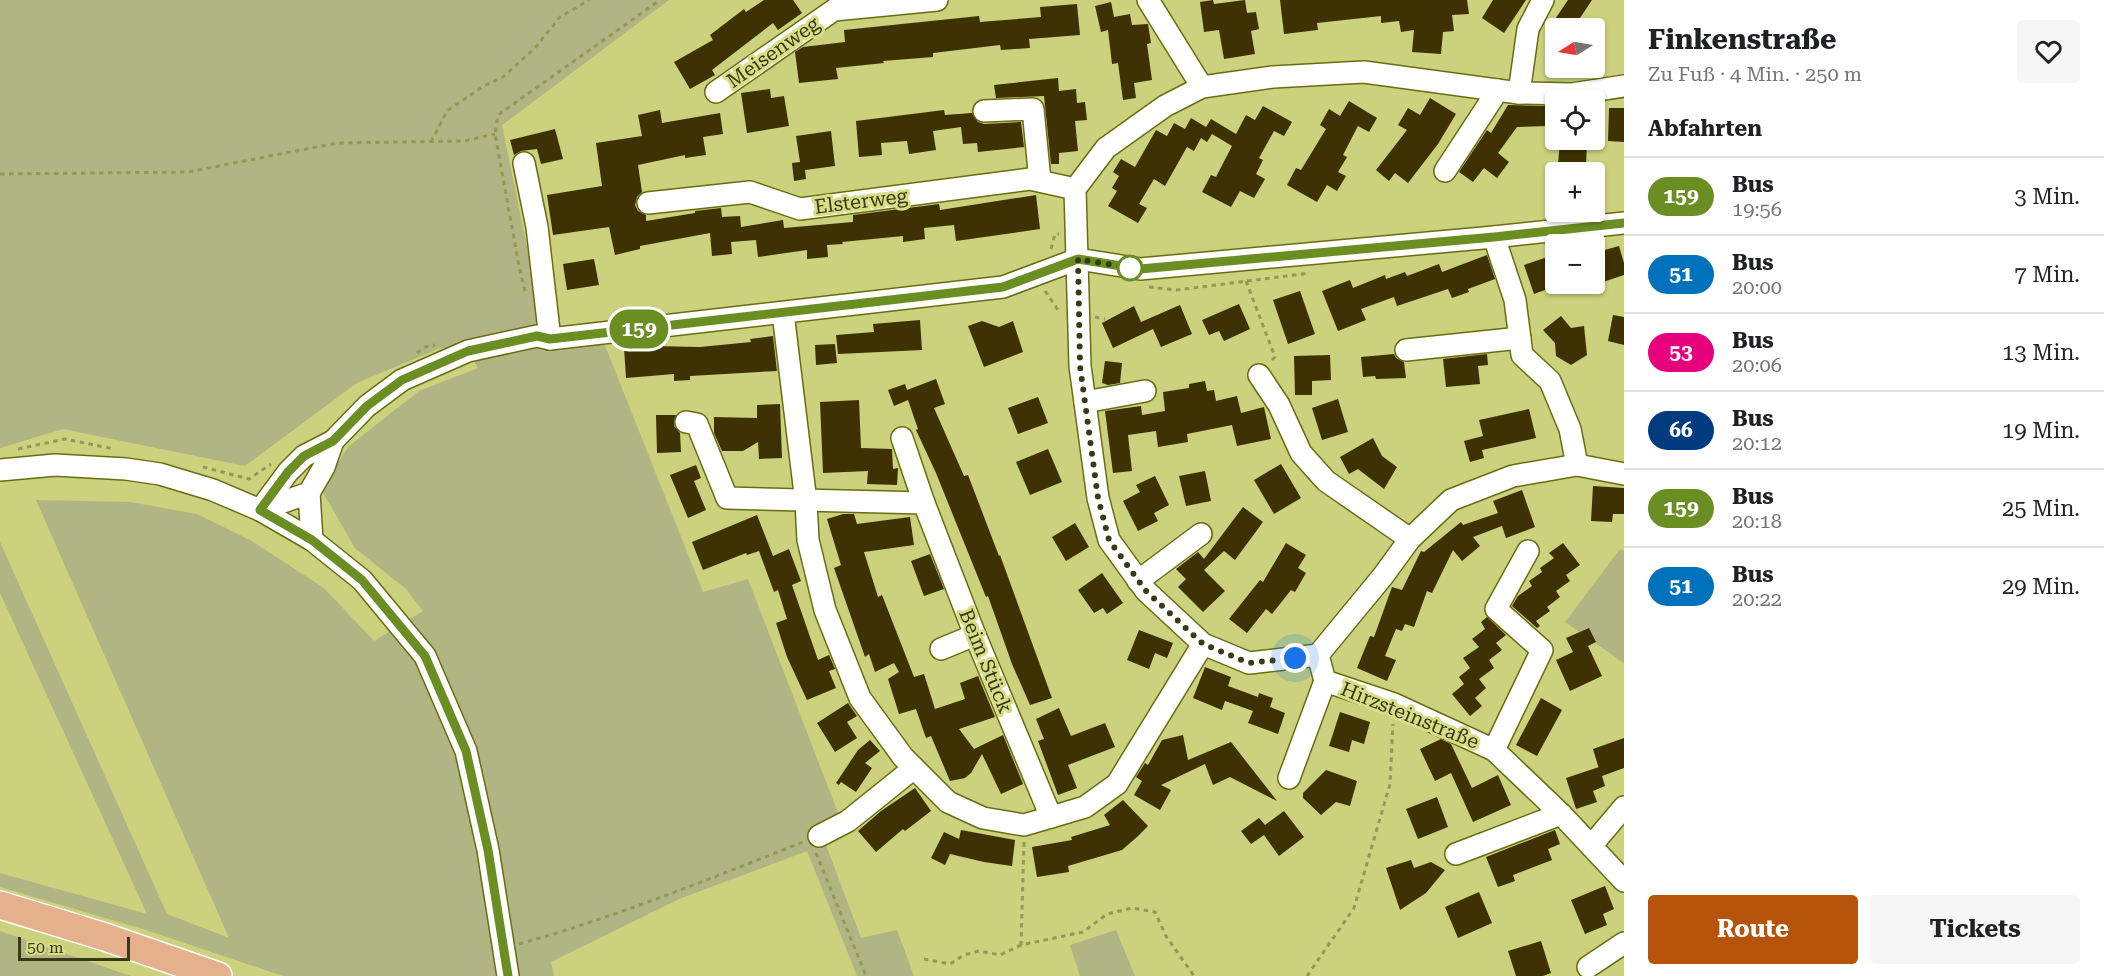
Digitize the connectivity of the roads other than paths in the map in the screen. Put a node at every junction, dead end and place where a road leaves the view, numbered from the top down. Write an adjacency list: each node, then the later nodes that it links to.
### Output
1 (938, 0): 7 (street, Meisenweg)
2 (1148, 0): 5 (street)
3 (1543, 0): 8 (street)
4 (1624, 86): 8 (street)
5 (1202, 87): 6 (street); 13 (street)
6 (1498, 90): 8 (street); 11 (street)
7 (716, 92)
8 (1519, 93)
9 (984, 111): 12 (street)
10 (524, 163): 20 (street)
11 (1444, 171)
12 (1040, 181): 13 (street, Elsterweg); 14 (street, Elsterweg)
13 (1075, 189): 17 (street)
14 (648, 202)
15 (1624, 223): 16 (street)
16 (1494, 237): 17 (street); 19 (street)
17 (1078, 259): 18 (street); 24 (street)
18 (783, 313): 20 (street); 32 (street)
19 (1520, 338): 21 (street); 29 (street)
20 (550, 339): 27 (street)
21 (1406, 350)
22 (1259, 375): 36 (street)
23 (1145, 391): 24 (street)
24 (1085, 402): 39 (street)
25 (686, 422): 32 (street)
26 (902, 438): 33 (street, Beim Stück)
27 (333, 441): 31 (street); 34 (street)
28 (4, 461): 34 (street)
29 (1577, 465): 30 (street); 36 (street)
30 (1624, 474)
31 (309, 493): 34 (street); 37 (street)
32 (806, 502): 33 (street); 46 (street)
33 (924, 503): 40 (street, Beim Stück)
34 (260, 510): 37 (street)
35 (1202, 534): 39 (street)
36 (1410, 539): 43 (street)
37 (312, 540): 59 (street)
38 (1528, 551): 45 (street, Hirzsteinstraße)
39 (1138, 581): 41 (street)
40 (975, 635): 42 (street); 50 (street, Beim Stück)
41 (1203, 644): 43 (street); 50 (street)
42 (941, 649)
43 (1318, 656): 44 (street, Hirzsteinstraße)
44 (1325, 681): 45 (street, Hirzsteinstraße); 47 (street, Hirzsteinstraße)
45 (1494, 750): 49 (street, Hirzsteinstraße)
46 (914, 768): 50 (street); 51 (street)
47 (1289, 778)
48 (1624, 807): 52 (street)
49 (1561, 814): 52 (street, Hirzsteinstraße); 53 (street)
50 (1051, 817)
51 (815, 837)
52 (1591, 846): 54 (street, Hirzsteinstraße)
53 (1456, 854)
54 (1624, 881)
55 (0, 905): 58 (main road)
56 (1624, 943): 57 (street)
57 (1587, 968)
58 (218, 976)
59 (508, 976)

